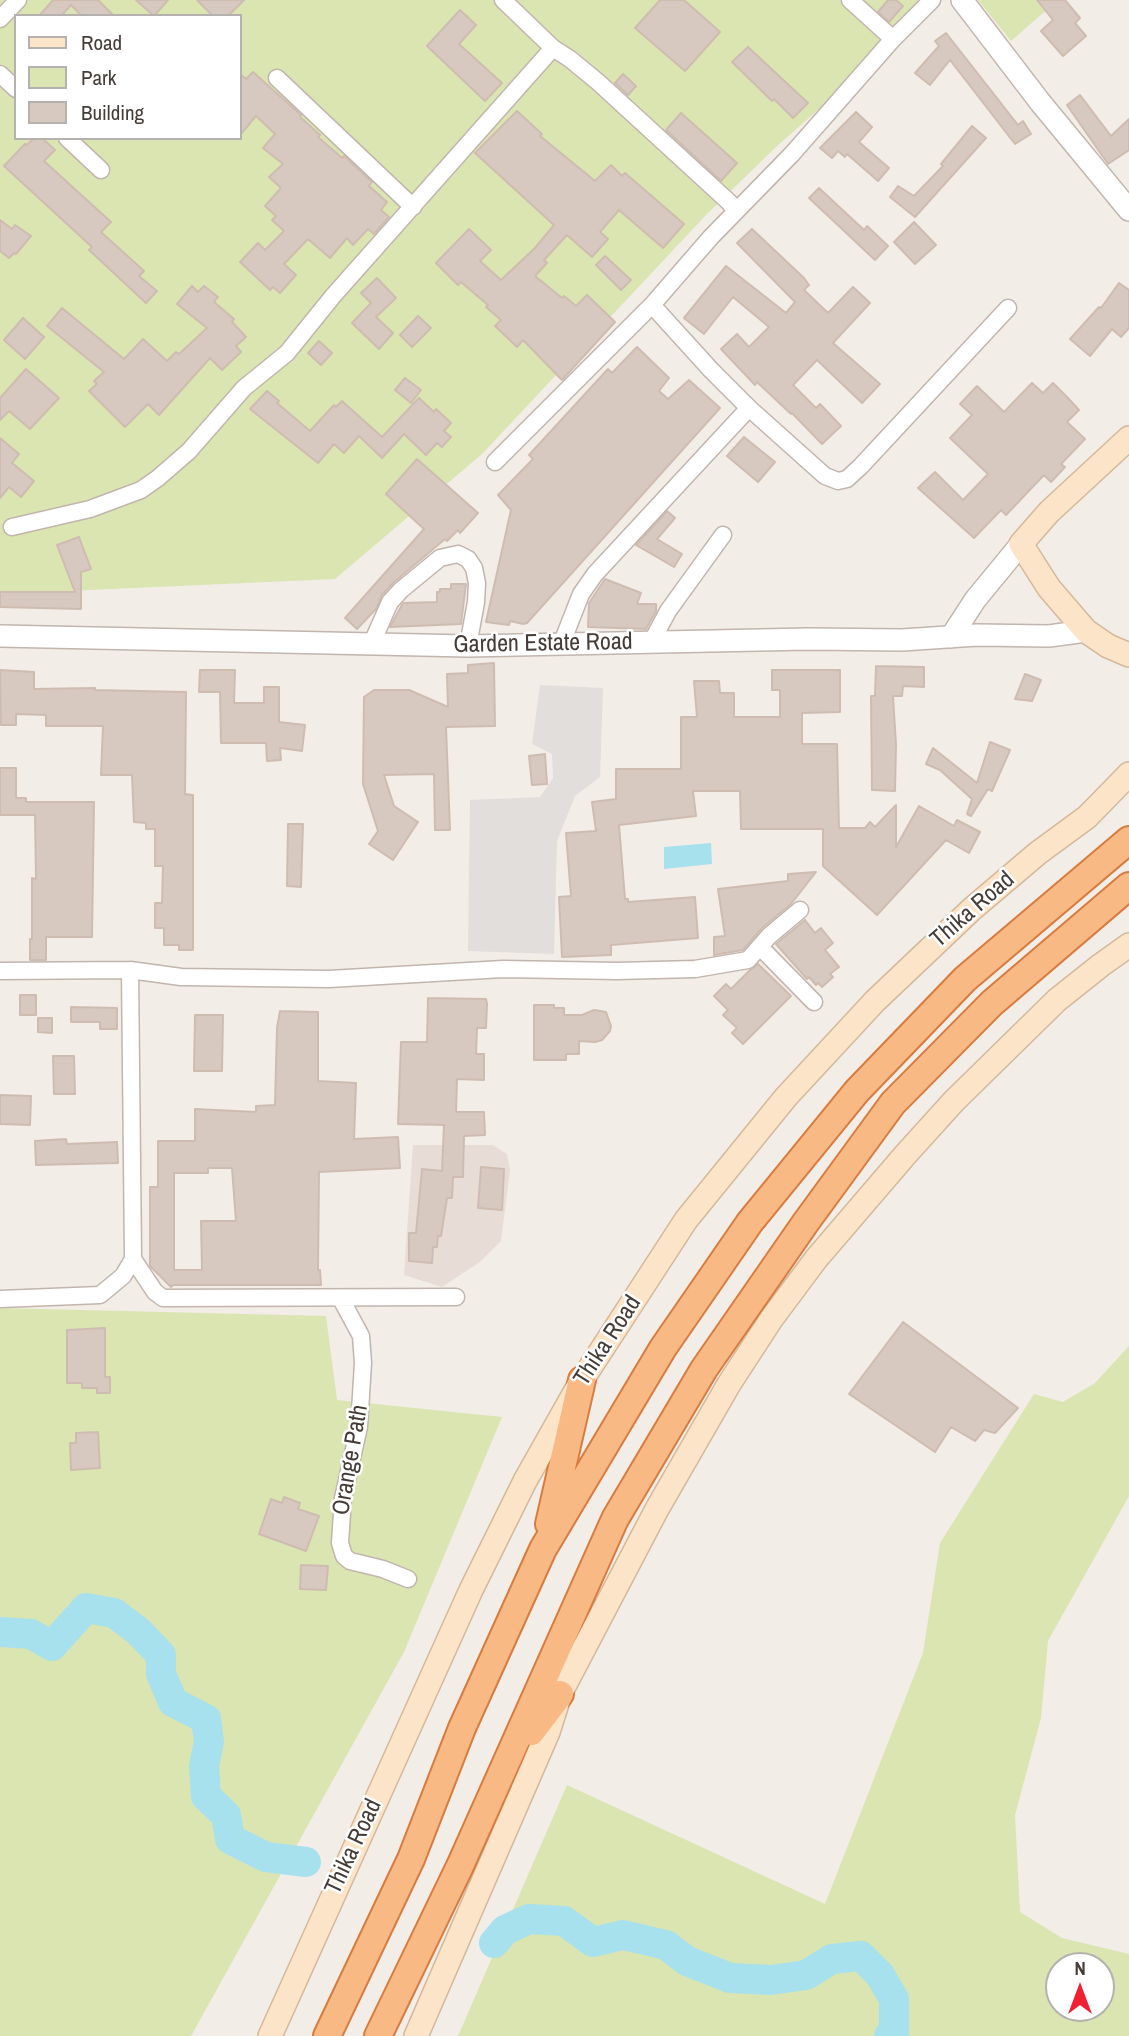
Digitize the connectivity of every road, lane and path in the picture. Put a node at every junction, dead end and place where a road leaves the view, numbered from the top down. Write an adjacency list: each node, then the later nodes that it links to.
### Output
1 (18, 0): 6 (street)
2 (503, 0): 8 (street)
3 (850, 0): 7 (street)
4 (932, 0): 7 (street)
5 (962, 0): 15 (street)
6 (0, 19)
7 (893, 39): 16 (street)
8 (553, 48): 14 (street); 16 (street)
9 (0, 74): 11 (street)
10 (277, 78): 14 (street)
11 (14, 87)
12 (69, 140): 13 (street)
13 (101, 170)
14 (413, 207): 22 (street)
15 (1129, 210)
16 (735, 211): 17 (street)
17 (652, 305): 19 (street); 21 (street)
18 (1008, 309): 19 (street)
19 (749, 408): 30 (street)
20 (1129, 438): 24 (main road)
21 (495, 461)
22 (12, 527)
23 (723, 535): 28 (street)
24 (1021, 544): 25 (main road); 27 (street)
25 (1086, 631): 27 (street, Garden Estate Road); 32 (main road)
26 (0, 636): 29 (street, Garden Estate Road)
27 (951, 636): 28 (street, Garden Estate Road)
28 (651, 643): 30 (street, Garden Estate Road)
29 (371, 645): 31 (street, Garden Estate Road); 31 (street)
30 (561, 645): 31 (street, Garden Estate Road)
31 (468, 646)
32 (1129, 655)
33 (1129, 774): 46 (main road, Thika Road)
34 (1129, 840): 47 (highway, Thika Road)
35 (1129, 886): 50 (highway)
36 (800, 910): 37 (street)
37 (761, 948): 39 (street); 41 (street)
38 (1123, 951): 49 (main road)
39 (130, 970): 40 (street); 42 (street)
40 (0, 971)
41 (814, 1002)
42 (133, 1259): 44 (street); 45 (street)
43 (456, 1297): 45 (street)
44 (0, 1299)
45 (341, 1299): 48 (street, Orange Path)
46 (582, 1380): 47 (highway); 51 (main road, Thika Road)
47 (543, 1549): 52 (highway, Thika Road)
48 (408, 1579)
49 (560, 1694): 50 (highway); 54 (main road)
50 (502, 1771): 53 (highway)
51 (270, 2036)
52 (327, 2036)
53 (378, 2036)
54 (416, 2036)

